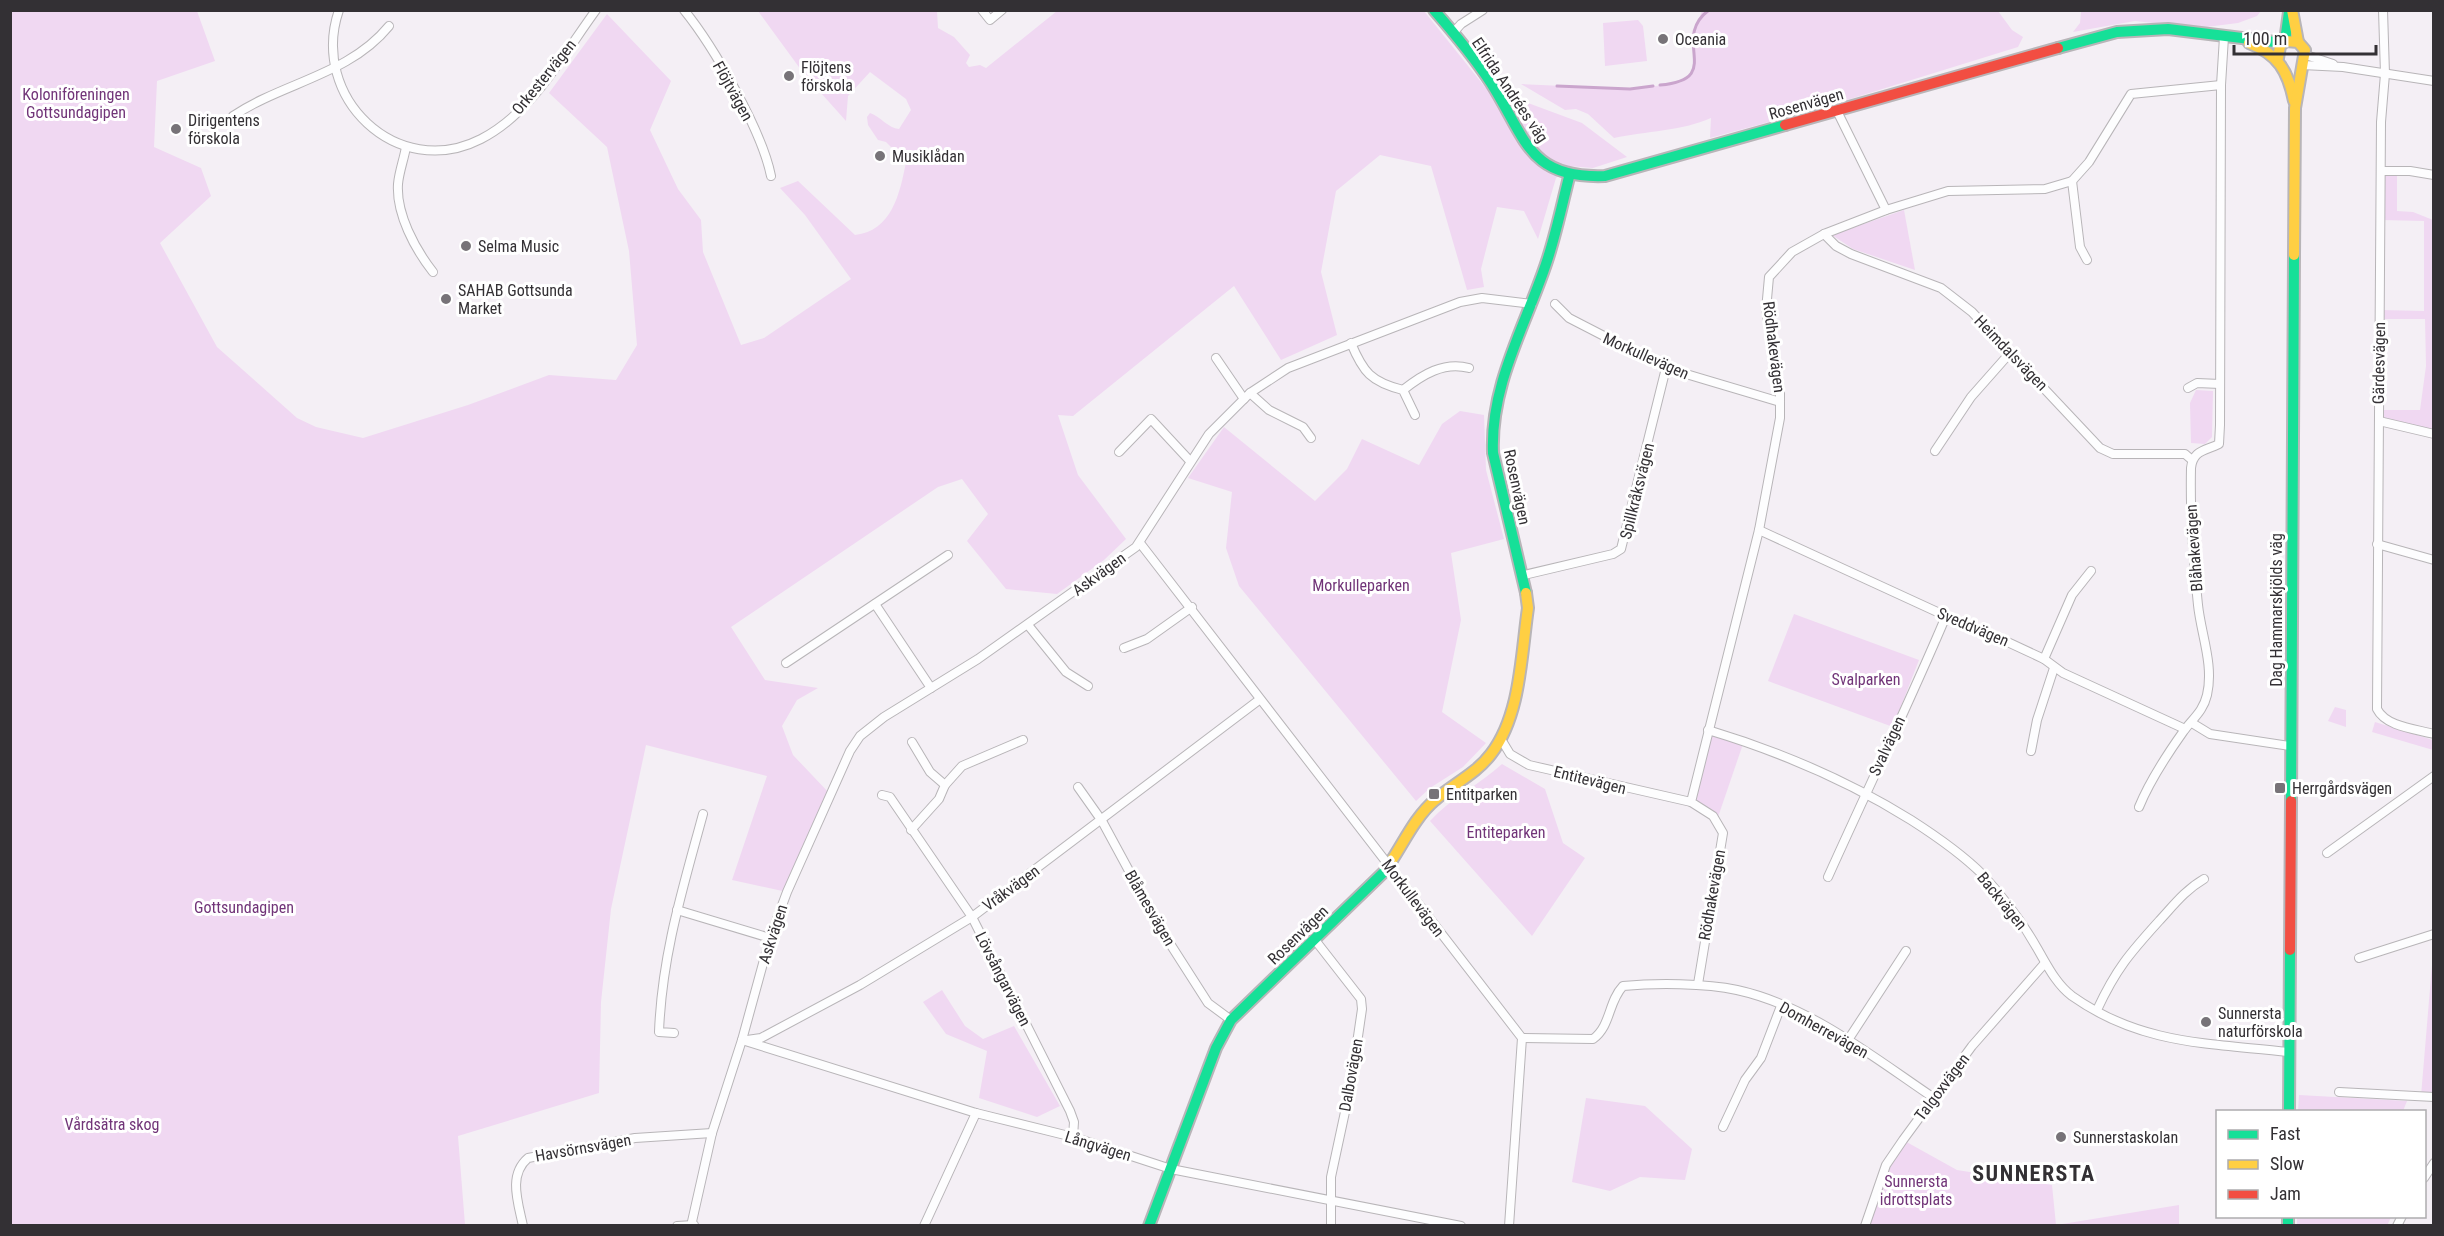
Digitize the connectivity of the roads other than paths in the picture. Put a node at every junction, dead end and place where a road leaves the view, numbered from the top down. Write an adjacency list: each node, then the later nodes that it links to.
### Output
1 (339, 10): 17 (street, Orkestervägen)
2 (596, 10): 24 (street, Orkestervägen)
3 (684, 10): 27 (street, Flöjtvägen)
4 (982, 10): 5 (street)
5 (1002, 10)
6 (1434, 10): 11 (street, Elfrida Andrées väg)
7 (1483, 10): 11 (street)
8 (2291, 10): 13 (street); 14 (street)
9 (2383, 10): 18 (street, Gärdesvägen)
10 (389, 26): 17 (street)
11 (1454, 33): 28 (street, Elfrida Andrées väg)
12 (2229, 37): 13 (street, Rosenvägen); 15 (street, Rosenvägen); 20 (street); 22 (street, Rosenvägen)
13 (2284, 42): 14 (street); 15 (street)
14 (2298, 42): 16 (street)
15 (2281, 62): 16 (street); 21 (street, Dag Hammarskjölds väg)
16 (2303, 62): 18 (street); 21 (street, Dag Hammarskjölds väg)
17 (336, 68): 23 (street); 24 (street, Orkestervägen)
18 (2385, 74): 19 (street); 25 (street, Gärdesvägen)
19 (2433, 81)
20 (2221, 85): 29 (street); 41 (street)
21 (2295, 108): 79 (street, Dag Hammarskjölds väg)
22 (1837, 111): 28 (street, Rosenvägen); 30 (street)
23 (233, 116)
24 (406, 147): 33 (street)
25 (2382, 171): 26 (street); 47 (street, Gärdesvägen)
26 (2433, 175)
27 (771, 176)
28 (1569, 177): 34 (street, Rosenvägen)
29 (2072, 181): 30 (street, Rödhakevägen); 32 (street)
30 (1886, 210): 31 (street, Rödhakevägen)
31 (1824, 234): 37 (street, Heimdalsvägen); 45 (street, Rödhakevägen)
32 (2087, 260)
33 (433, 272)
34 (1532, 304): 36 (street); 60 (street, Rosenvägen)
35 (1554, 304): 40 (street, Morkullevägen)
36 (1351, 343): 43 (street); 44 (street)
37 (2009, 354): 50 (street); 52 (street, Heimdalsvägen)
38 (1216, 358): 44 (street)
39 (1469, 368): 43 (street)
40 (1666, 368): 45 (street, Morkullevägen); 60 (street, Spillkråksvägen)
41 (2220, 384): 42 (street); 52 (street)
42 (2188, 388)
43 (1403, 390): 46 (street)
44 (1247, 396): 49 (street); 53 (street)
45 (1780, 402): 54 (street, Rödhakevägen)
46 (1415, 415)
47 (2379, 421): 48 (street); 56 (street, Gärdesvägen)
48 (2433, 434)
49 (1311, 438)
50 (1935, 451)
51 (1119, 452): 53 (street)
52 (2192, 460): 72 (street, Blåhakevägen)
53 (1190, 462): 55 (street)
54 (1759, 530): 63 (street, Sveddvägen); 74 (street, Rödhakevägen)
55 (1140, 543): 62 (street, Morkullevägen); 64 (street, Askvägen)
56 (2377, 544): 58 (street); 75 (street, Gärdesvägen)
57 (948, 555): 61 (street)
58 (2433, 560)
59 (2091, 571): 66 (street)
60 (1524, 575): 76 (street, Rosenvägen)
61 (875, 604): 67 (street); 70 (street)
62 (1192, 607): 65 (street); 71 (street, Morkullevägen)
63 (1946, 616): 66 (street, Sveddvägen); 84 (street, Svalvägen)
64 (1028, 625): 69 (street); 70 (street, Askvägen)
65 (1124, 648)
66 (2044, 659): 68 (street, Sveddvägen)
67 (786, 663)
68 (2055, 668): 73 (street, Sveddvägen); 80 (street)
69 (1088, 686)
70 (931, 688): 98 (street, Askvägen)
71 (1259, 700): 89 (street, Vråkvägen); 92 (street, Morkullevägen)
72 (2192, 723): 73 (street, Blåhakevägen); 79 (street)
73 (2185, 729): 87 (street, Blåhakevägen)
74 (1708, 730): 84 (street, Backvägen); 86 (street, Rödhakevägen)
75 (2433, 734)
76 (1501, 739): 86 (street, Entitevägen); 92 (street, Rosenvägen)
77 (1023, 740): 82 (street)
78 (912, 742): 82 (street)
79 (2290, 746): 111 (street, Dag Hammarskjölds väg)
80 (2031, 751)
81 (2433, 776): 91 (street)
82 (945, 785): 90 (street)
83 (1078, 787): 89 (street, Blåmesvägen)
84 (1866, 792): 93 (street, Svalvägen); 102 (street, Backvägen)
85 (882, 795): 90 (street, Lövsångarvägen)
86 (1691, 802): 103 (street, Rödhakevägen)
87 (2139, 807)
88 (703, 814): 95 (street)
89 (1102, 821): 96 (street, Vråkvägen); 106 (street, Blåmesvägen)
90 (911, 831): 96 (street, Lövsångarvägen)
91 (2327, 853)
92 (1389, 865): 99 (street, Rosenvägen); 108 (street, Morkullevägen)
93 (1828, 877)
94 (2204, 879): 105 (street)
95 (677, 910): 98 (street); 107 (street)
96 (972, 917): 109 (street, Vråkvägen); 119 (street, Lövsångarvägen)
97 (2433, 934): 101 (street)
98 (770, 938): 109 (street, Askvägen)
99 (1316, 940): 106 (street, Rosenvägen); 121 (street, Dalbovägen)
100 (1906, 951): 110 (street)
101 (2359, 958)
102 (2045, 963): 105 (street, Backvägen); 114 (street, Talgoxvägen)
103 (1698, 984): 104 (street, Domherrevägen); 108 (street, Domherrevägen)
104 (1781, 1006): 110 (street, Domherrevägen); 117 (street)
105 (2097, 1010): 111 (street, Backvägen)
106 (1231, 1020): 120 (street, Rosenvägen)
107 (674, 1033)
108 (1522, 1038): 129 (street)
109 (742, 1040): 116 (street, Långvägen); 118 (street, Askvägen)
110 (1848, 1040): 114 (street, Domherrevägen)
111 (2288, 1053): 115 (street, Dag Hammarskjölds väg)
112 (2339, 1092): 113 (street)
113 (2433, 1097)
114 (1934, 1098): 130 (street, Talgoxvägen)
115 (2289, 1110)
116 (976, 1113): 119 (street, Långvägen); 125 (street)
117 (1724, 1127)
118 (712, 1133): 122 (street, Askvägen); 123 (street, Havsörnsvägen)
119 (1072, 1137): 120 (street, Långvägen)
120 (1171, 1169): 121 (street, Långvägen); 126 (street, Rosenvägen)
121 (1330, 1198): 127 (street, Dalbovägen); 128 (street, Långvägen)
122 (692, 1225): 124 (street)
123 (523, 1226)
124 (677, 1226)
125 (924, 1226)
126 (1149, 1226)
127 (1331, 1226)
128 (1461, 1226)
129 (1509, 1226)
130 (1865, 1226)

